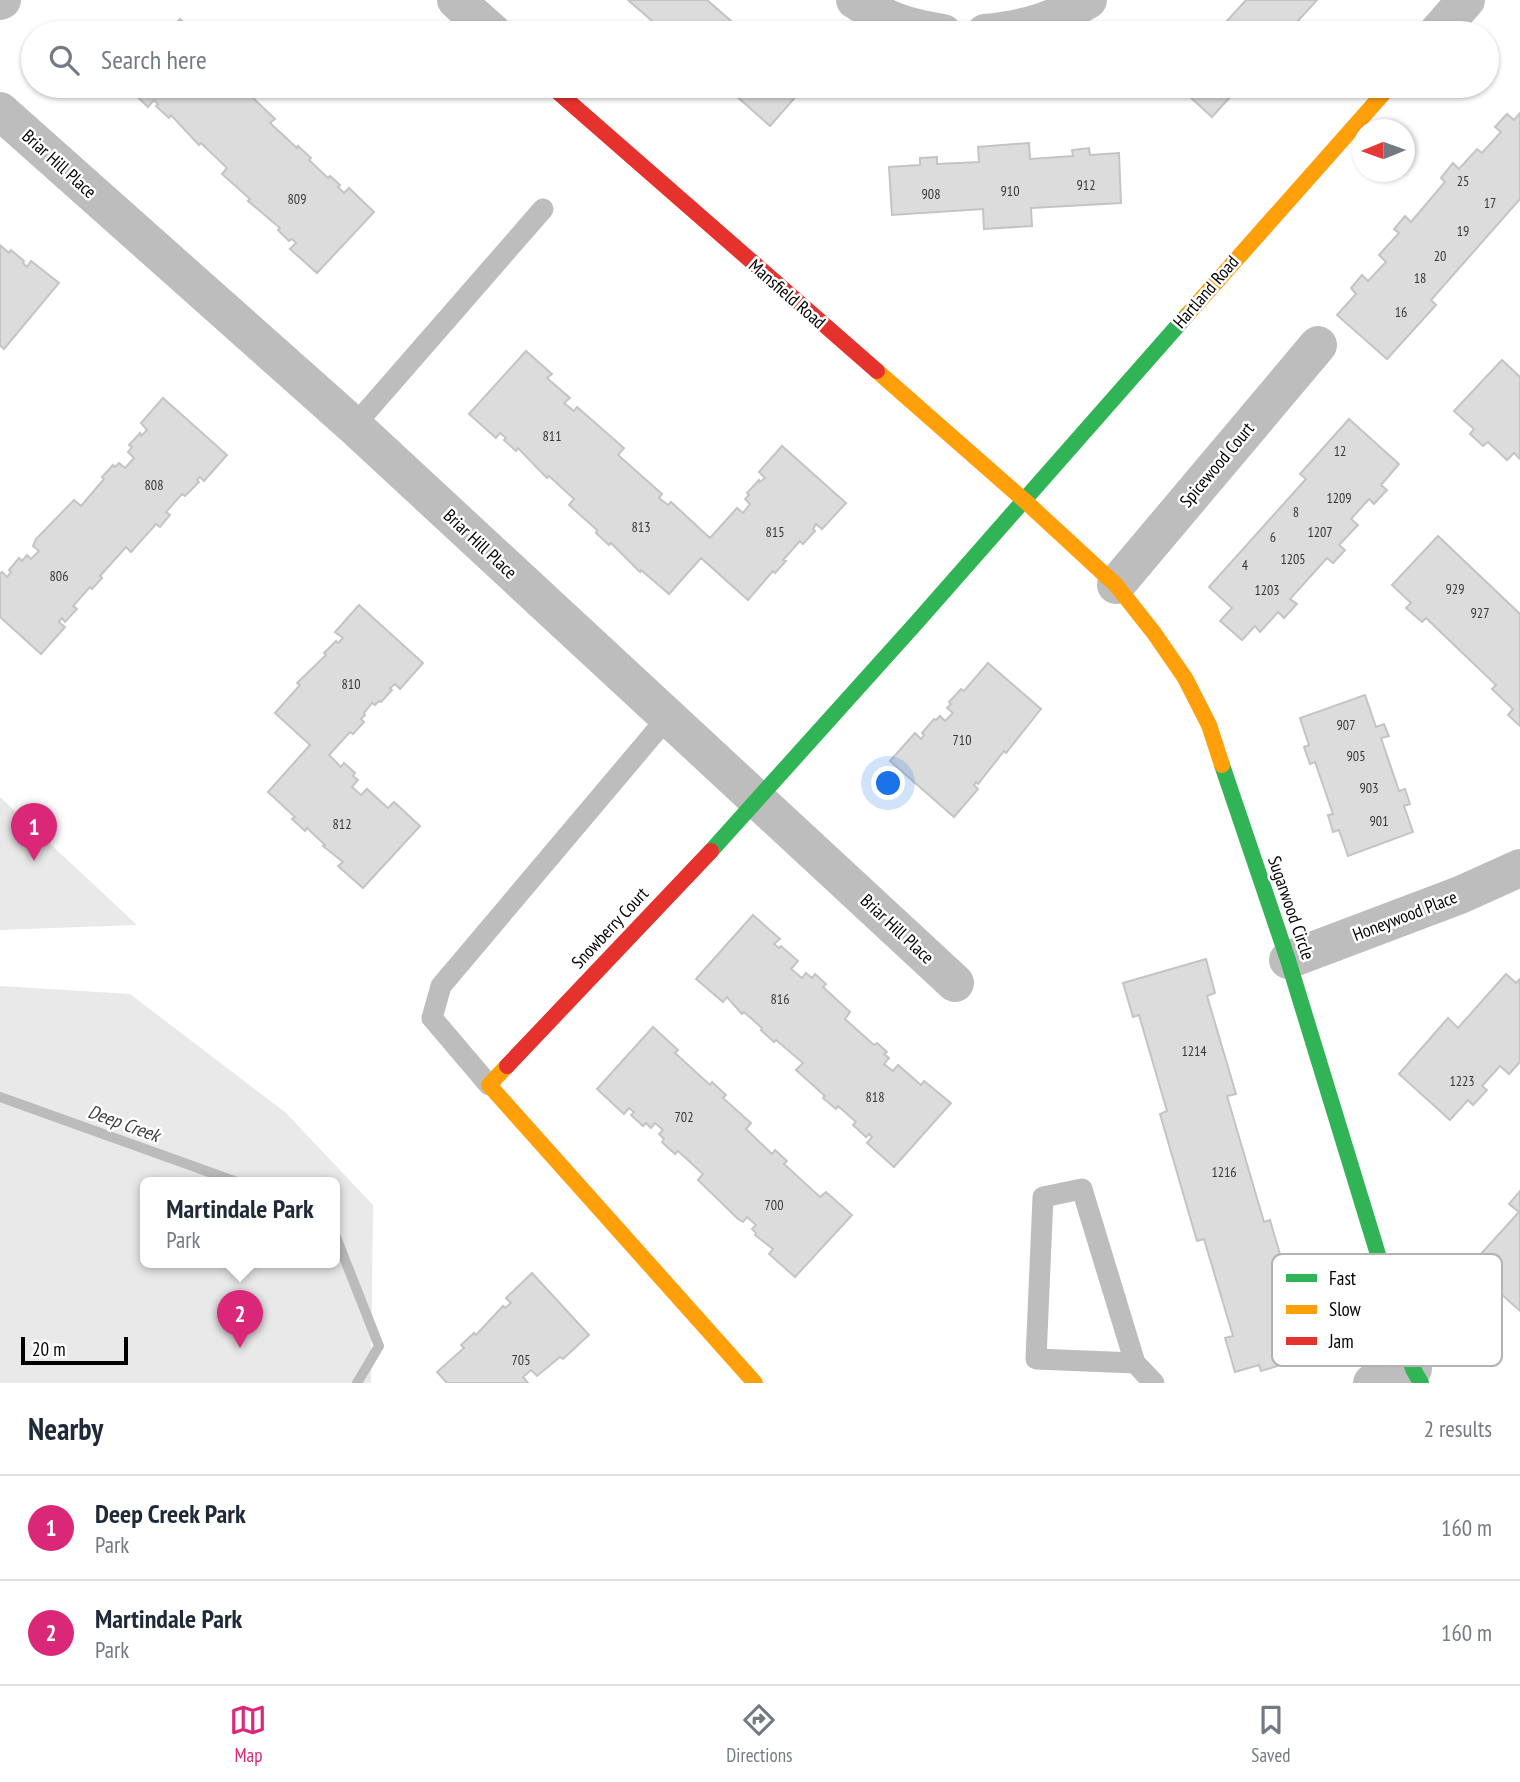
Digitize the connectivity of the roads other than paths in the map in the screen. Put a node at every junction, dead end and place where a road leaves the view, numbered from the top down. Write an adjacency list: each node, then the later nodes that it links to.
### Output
1 (456, 0): 5 (street)
2 (855, 0): 6 (street)
3 (1088, 0): 7 (street)
4 (1466, 0): 8 (street)
5 (480, 21)
6 (891, 21)
7 (1045, 21)
8 (1448, 21)
9 (565, 98): 15 (street, Mansfield Road)
10 (1379, 98): 15 (street, Hartland Road)
11 (0, 111): 14 (street, Briar Hill Place)
12 (543, 209): 14 (lane)
13 (1318, 345): 16 (street, Spicewood Court)
14 (354, 426): 17 (street, Briar Hill Place)
15 (1025, 500): 16 (street, Sugarwood Circle); 18 (street, Snowberry Court)
16 (1116, 585): 20 (street, Sugarwood Circle)
17 (667, 718): 18 (street, Briar Hill Place); 22 (lane)
18 (757, 800): 21 (street, Briar Hill Place); 22 (street, Snowberry Court)
19 (1520, 868): 20 (street, Honeywood Place)
20 (1289, 960): 23 (street, Sugarwood Circle)
21 (955, 983)
22 (489, 1085): 26 (street)
23 (1379, 1254)
24 (1135, 1363): 24 (lane); 27 (lane)
25 (1417, 1376): 28 (street)
26 (755, 1383)
27 (1154, 1383)
28 (1372, 1383)

